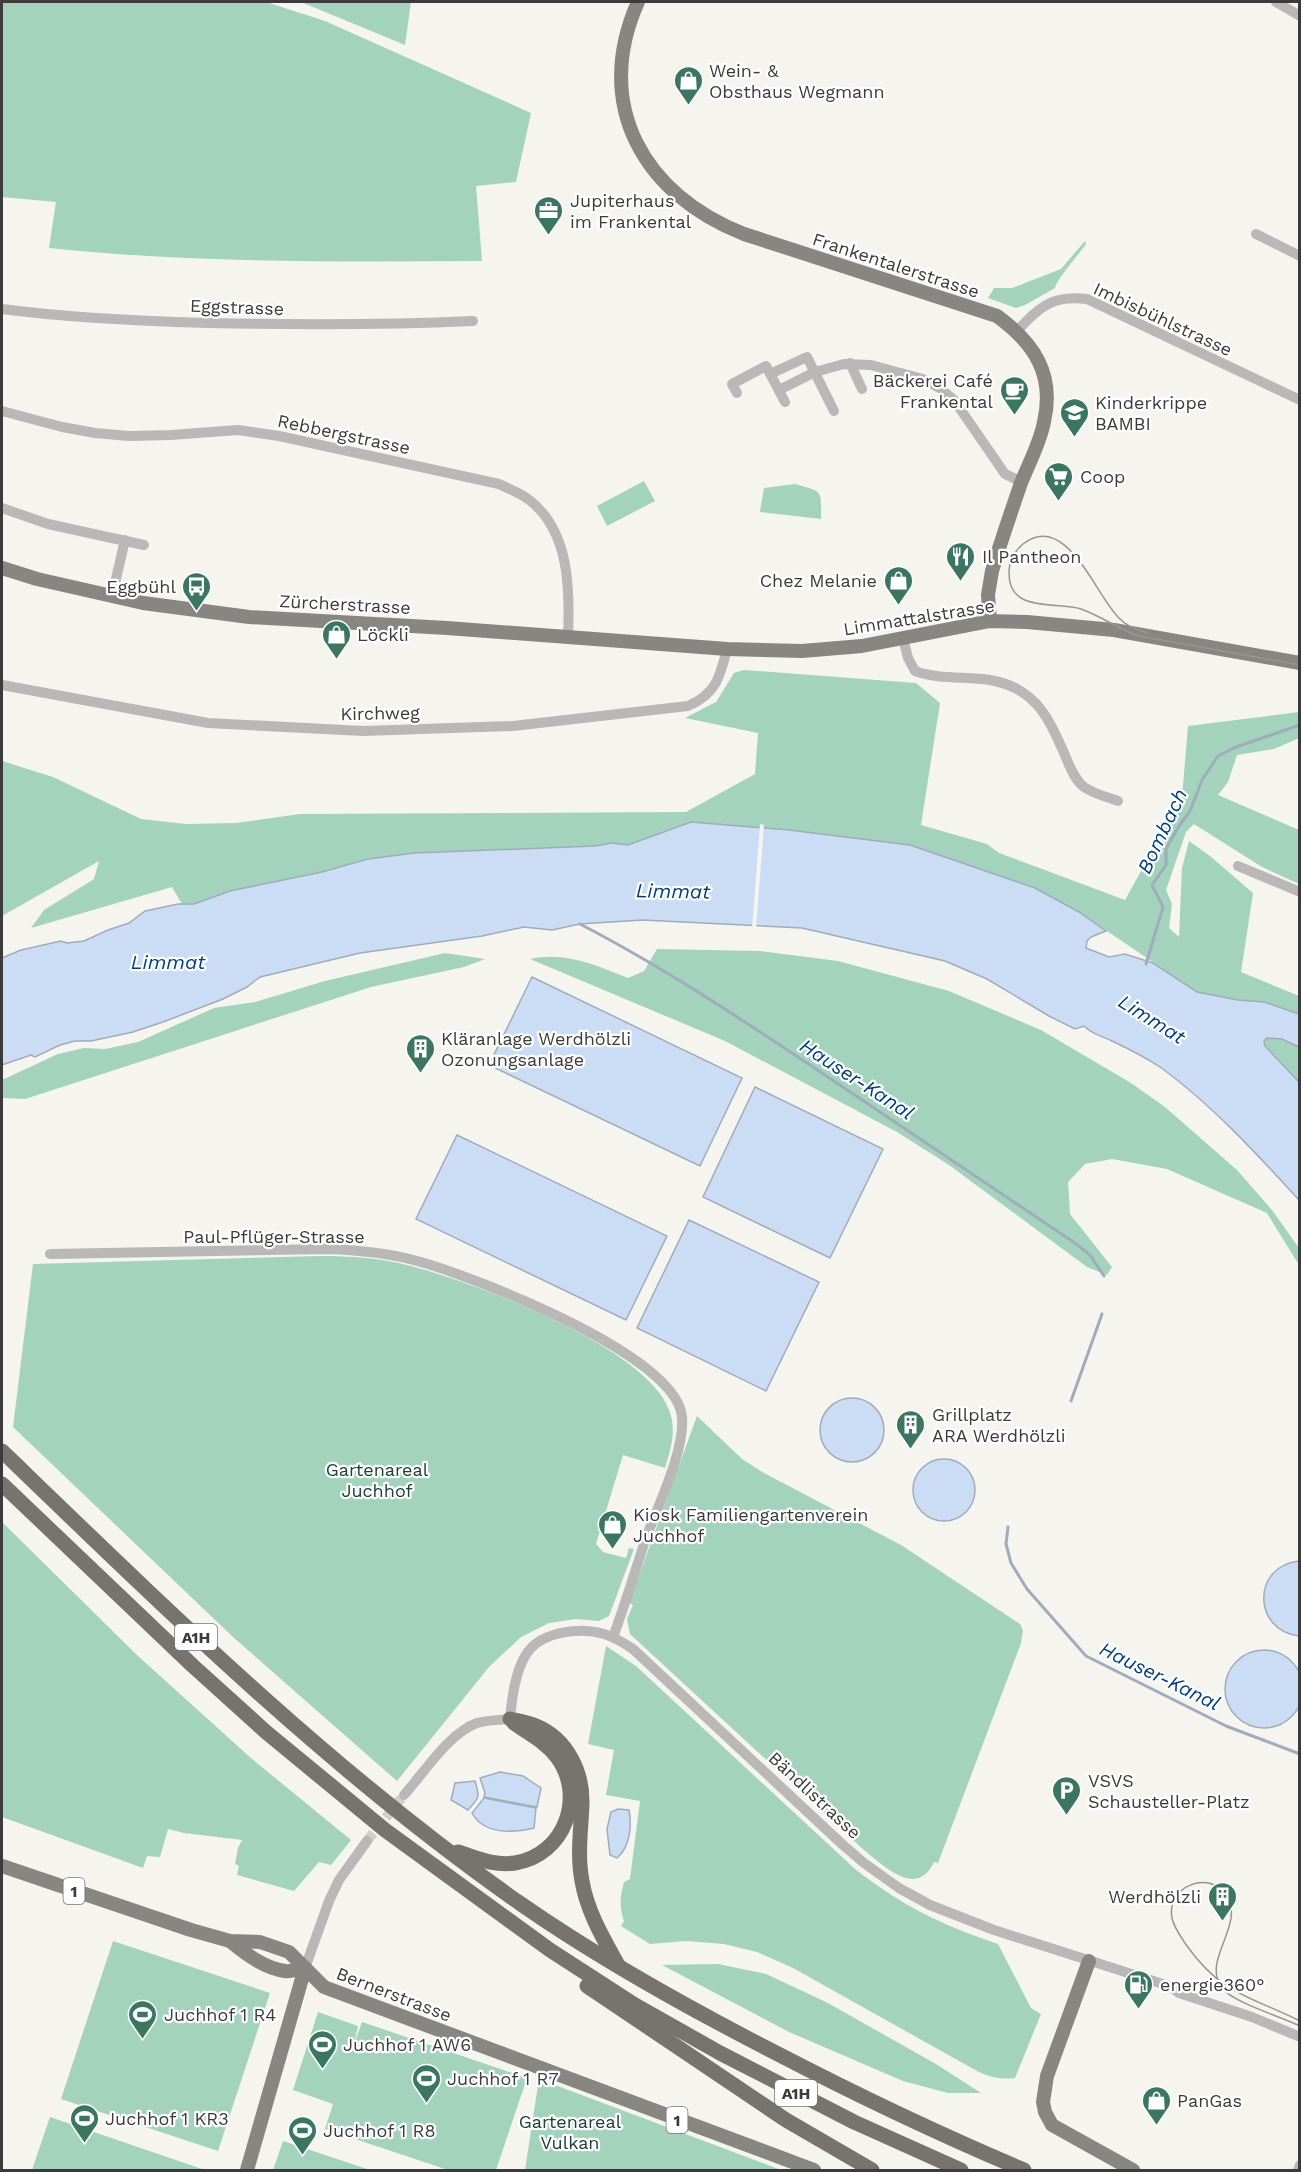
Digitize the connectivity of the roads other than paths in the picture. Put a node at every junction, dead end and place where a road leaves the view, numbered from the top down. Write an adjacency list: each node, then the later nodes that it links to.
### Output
1 (638, 2): 8 (main road, Frankentalerstrasse)
2 (1276, 2): 3 (street)
3 (1299, 16)
4 (1256, 234): 5 (street)
5 (1299, 256)
6 (2, 309): 7 (street, Eggstrasse)
7 (473, 321)
8 (1017, 331): 15 (street, Imbisbühlstrasse); 19 (main road, Frankentalerstrasse)
9 (850, 363): 10 (street); 12 (street); 19 (street)
10 (815, 372): 11 (street); 13 (street); 18 (street)
11 (770, 374): 13 (street); 14 (street)
12 (862, 389)
13 (779, 390): 16 (street)
14 (737, 393)
15 (1299, 400)
16 (785, 402)
17 (2, 411): 26 (street, Rebbergstrasse)
18 (834, 411)
19 (1022, 482): 25 (main road, Frankentalerstrasse)
20 (2, 508): 21 (street)
21 (125, 540): 22 (street); 24 (street)
22 (144, 545)
23 (2, 568): 24 (main road, Zürcherstrasse)
24 (112, 596): 26 (main road, Zürcherstrasse)
25 (990, 621): 27 (main road, Limmattalstrasse); 29 (main road, Limmattalstrasse)
26 (573, 637): 28 (main road, Limmattalstrasse)
27 (903, 638): 28 (main road, Limmattalstrasse); 31 (street)
28 (727, 649): 30 (street, Kirchweg)
29 (1299, 663)
30 (2, 685)
31 (1118, 801)
32 (1238, 866): 33 (street)
33 (1299, 892)
34 (50, 1254): 37 (street, Paul-Pflüger-Strasse)
35 (2, 1451): 41 (highway, A1H)
36 (2, 1484): 47 (highway, A1H)
37 (613, 1637): 38 (street, Bändlistrasse); 44 (street, Bändlistrasse)
38 (510, 1719): 39 (street); 41 (highway); 45 (highway)
39 (404, 1795)
40 (367, 1841): 46 (street)
41 (443, 1847): 45 (highway, A1H)
42 (2, 1866): 43 (main road, Bernerstrasse / 1)
43 (230, 1941): 46 (main road, Bernerstrasse / 1); 46 (main road, Bernerstrasse / 1)
44 (1089, 1961): 48 (street, Bändlistrasse); 55 (main road)
45 (619, 1967): 54 (highway, A1H)
46 (305, 1968): 50 (main road); 51 (main road, Bernerstrasse / 1)
47 (585, 1979): 52 (highway); 53 (highway, A1H)
48 (1299, 2037)
49 (1299, 2165): 56 (street)
50 (247, 2170)
51 (814, 2170)
52 (872, 2170)
53 (961, 2170)
54 (1024, 2170)
55 (1133, 2170)
56 (1299, 2170)

